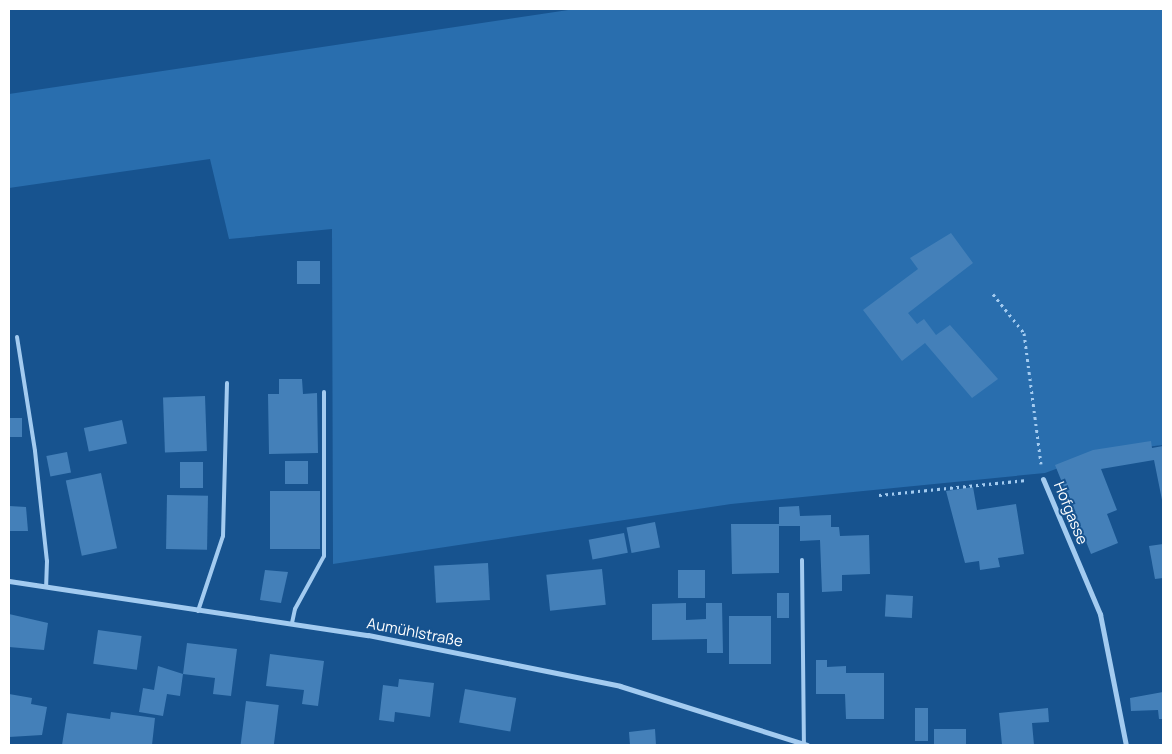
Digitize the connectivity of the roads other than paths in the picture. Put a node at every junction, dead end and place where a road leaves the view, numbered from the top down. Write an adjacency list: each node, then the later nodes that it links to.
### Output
1 (18, 337): 7 (lane)
2 (227, 383): 8 (lane)
3 (324, 392): 9 (lane)
4 (1043, 479): 11 (street, Hofgasse)
5 (802, 560): 10 (lane)
6 (9, 581): 7 (street, Aumühlstraße)
7 (46, 586): 8 (street, Aumühlstraße)
8 (198, 611): 9 (street, Aumühlstraße)
9 (292, 623): 10 (street, Aumühlstraße)
10 (805, 744)
11 (1126, 745)

